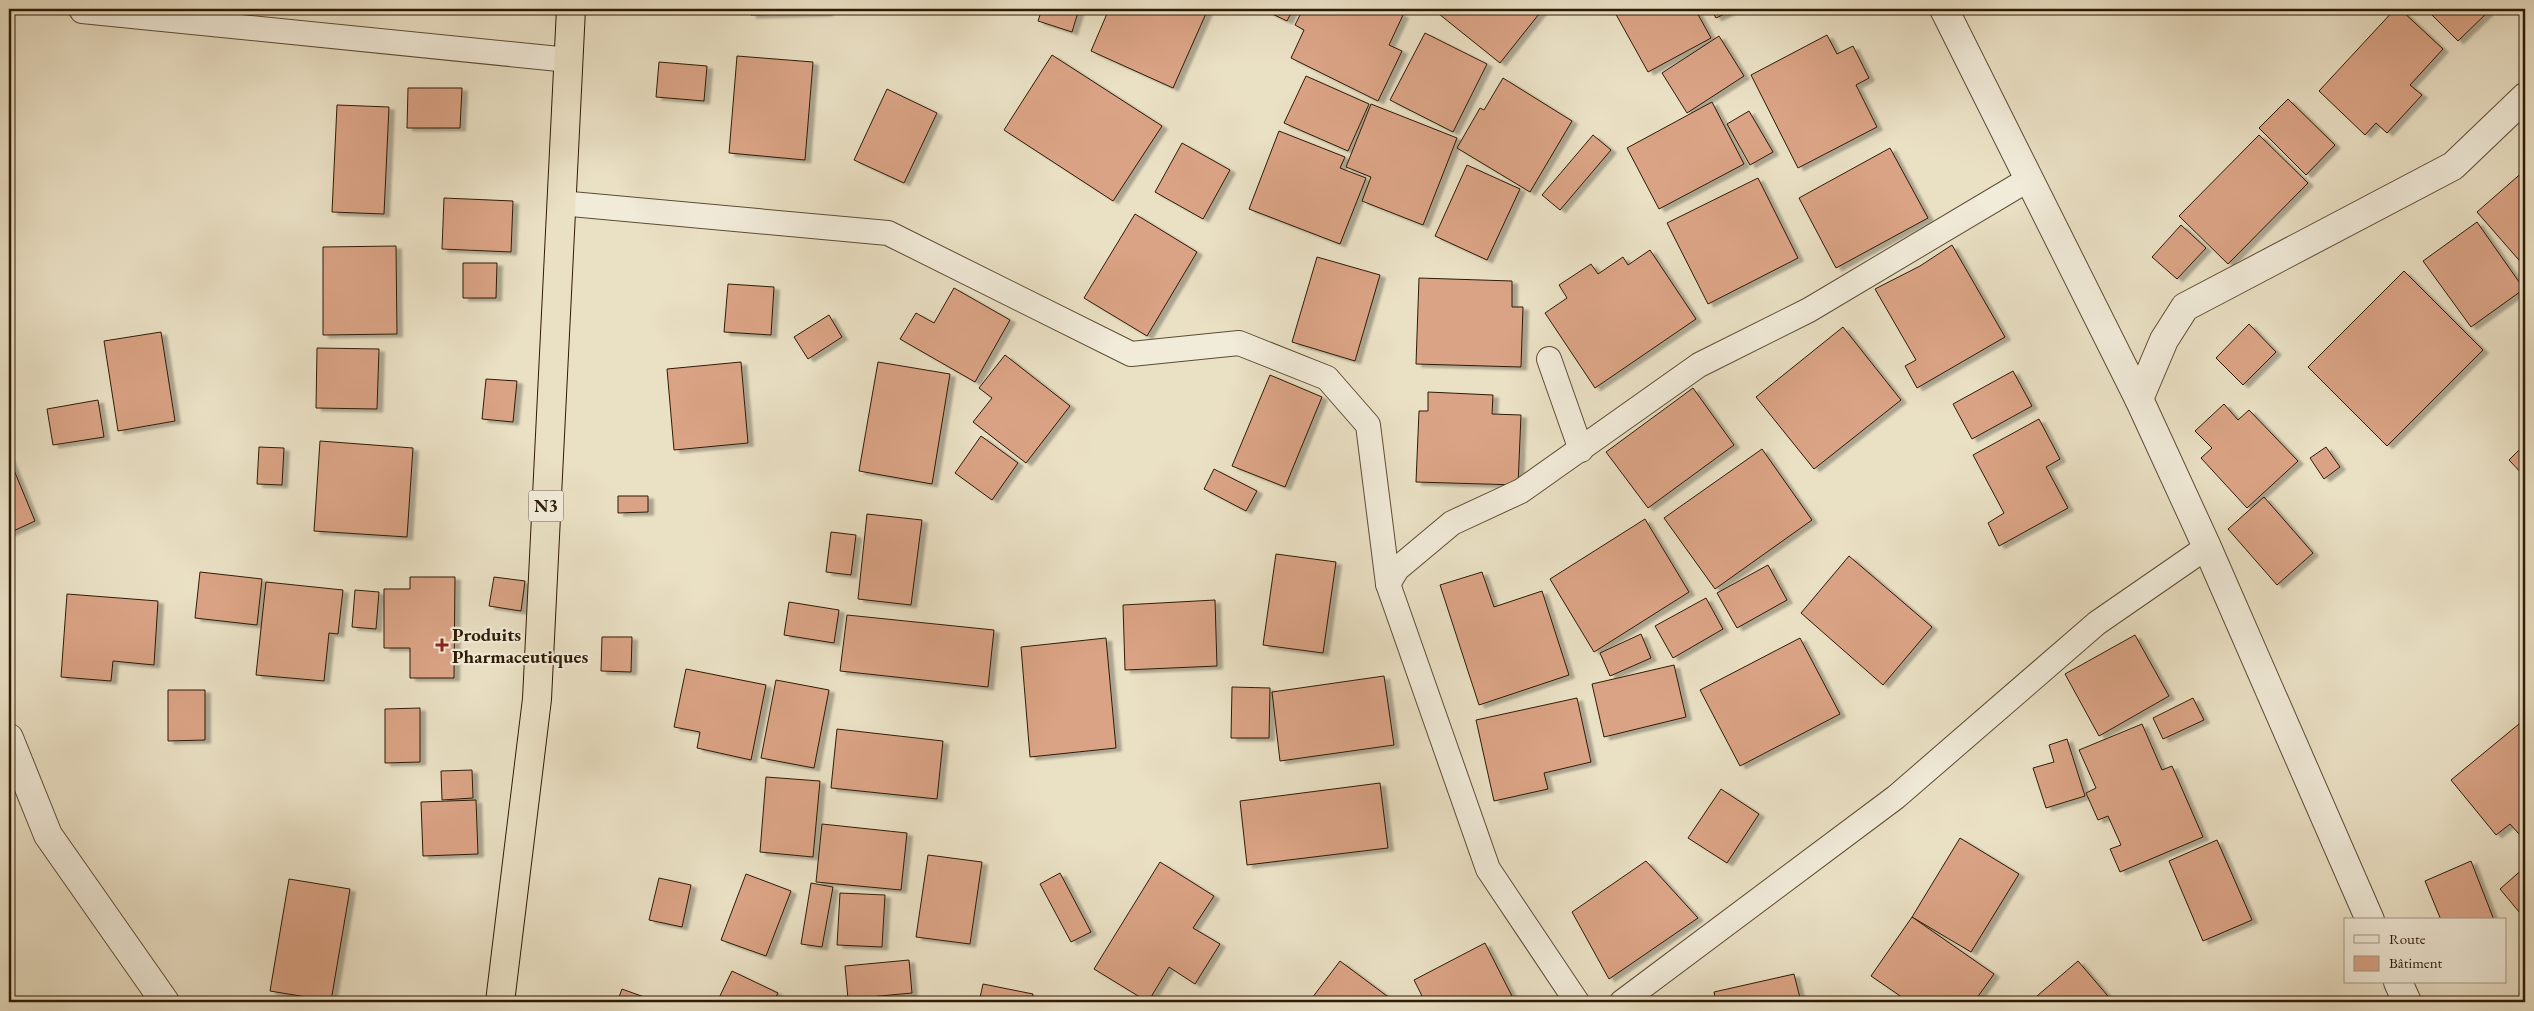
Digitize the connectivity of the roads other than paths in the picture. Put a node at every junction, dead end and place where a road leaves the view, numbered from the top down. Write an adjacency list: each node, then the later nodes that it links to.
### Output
1 (571, 9): 4 (highway, N3)
2 (1944, 9): 6 (street)
3 (82, 11): 4 (lane)
4 (569, 60): 7 (highway, N3)
5 (2525, 97): 9 (street)
6 (2029, 179): 9 (street); 10 (lane)
7 (560, 203): 12 (lane); 17 (highway, N3)
8 (1549, 359): 10 (lane)
9 (2139, 399): 11 (street)
10 (1581, 450): 12 (lane)
11 (2207, 547): 14 (street); 19 (lane)
12 (1388, 584): 18 (lane)
13 (9, 738): 16 (street)
14 (2369, 918)
15 (2399, 984): 20 (street)
16 (166, 1002)
17 (500, 1002)
18 (1577, 1002)
19 (1622, 1002)
20 (2406, 1002)

